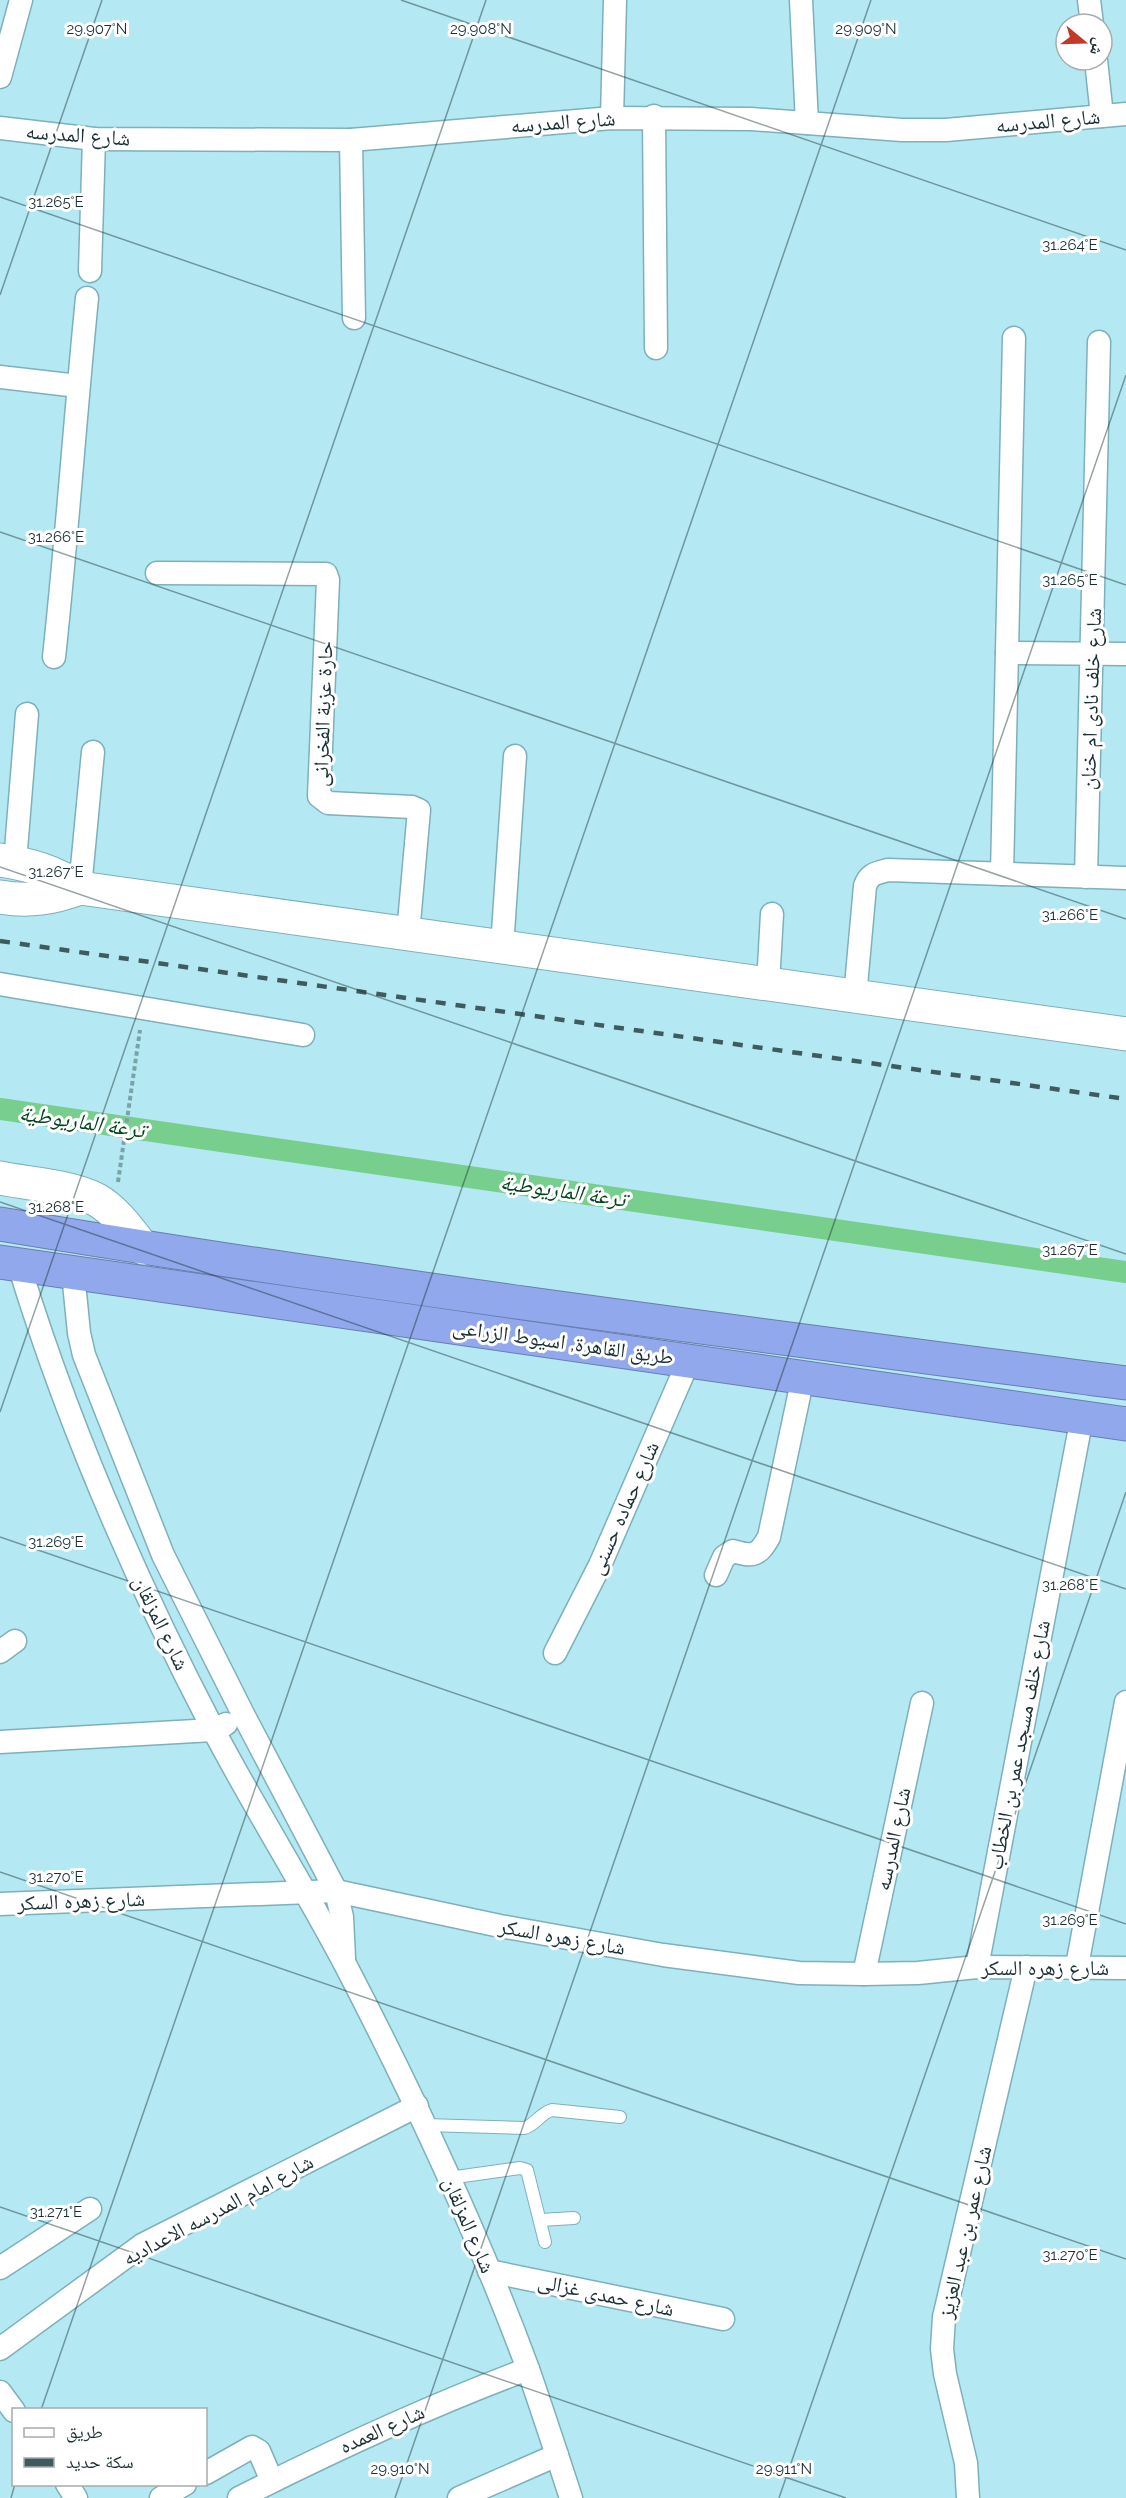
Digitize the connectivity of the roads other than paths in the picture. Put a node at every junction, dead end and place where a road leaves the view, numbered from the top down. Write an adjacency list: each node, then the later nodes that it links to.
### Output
1 (21, 0): 5 (street)
2 (615, 0): 9 (street)
3 (801, 0): 10 (street)
4 (1097, 72): 8 (street)
5 (0, 77)
6 (1126, 114): 8 (street, شارع المدرسه)
7 (654, 116): 9 (street, شارع المدرسه); 10 (street, شارع المدرسه); 19 (street)
8 (1102, 116): 10 (street, شارع المدرسه)
9 (612, 118): 13 (street, شارع المدرسه)
10 (807, 123)
11 (0, 128): 12 (street, شارع المدرسه)
12 (94, 139): 13 (street, شارع المدرسه); 14 (street)
13 (351, 140): 16 (street)
14 (90, 271)
15 (87, 298): 21 (street)
16 (354, 318)
17 (1014, 338): 23 (street)
18 (1099, 342): 24 (street, شارع خلف نادى ام خنان)
19 (656, 348)
20 (0, 377): 21 (street)
21 (78, 386): 26 (street)
22 (157, 573): 37 (street, حارة عزبة الفخرانى)
23 (1007, 653): 24 (street); 31 (street)
24 (1092, 654): 25 (street); 32 (street, شارع خلف نادى ام خنان)
25 (1126, 654)
26 (54, 657)
27 (27, 714): 30 (street)
28 (93, 752): 34 (street)
29 (515, 756): 38 (street)
30 (7, 861): 34 (street)
31 (1002, 874): 32 (street); 41 (street)
32 (1086, 877): 33 (street)
33 (1126, 878)
34 (80, 888): 35 (street); 37 (street)
35 (0, 897)
36 (772, 914): 40 (street)
37 (408, 934): 38 (street)
38 (502, 947): 40 (street)
39 (0, 984): 43 (street)
40 (768, 984): 41 (street)
41 (855, 996): 42 (street)
42 (1126, 1034)
43 (303, 1035)
44 (0, 1178): 46 (street)
45 (0, 1224): 46 (highway, طريق القاهرة, اسيوط الزراعى)
46 (143, 1248): 49 (highway); 54 (highway, طريق القاهرة, اسيوط الزراعى)
47 (10, 1264): 48 (highway, طريق القاهرة, اسيوط الزراعى); 51 (street, شارع المزلقان)
48 (73, 1273): 49 (highway, طريق القاهرة, اسيوط الزراعى); 50 (street, شارع المزلقان)
49 (145, 1282): 52 (highway, طريق القاهرة, اسيوط الزراعى)
50 (79, 1333): 51 (street); 57 (street, شارع المزلقان)
51 (42, 1339): 58 (street, شارع المزلقان)
52 (689, 1360): 53 (highway, طريق القاهرة, اسيوط الزراعى); 60 (street, شارع حماده حسنى)
53 (802, 1377): 55 (highway, طريق القاهرة, اسيوط الزراعى); 59 (street)
54 (1126, 1383)
55 (1083, 1417): 56 (highway, طريق القاهرة, اسيوط الزراعى); 71 (street, شارع خلف مسجد عمر بن الخطاب)
56 (1126, 1424)
57 (163, 1555): 58 (street); 63 (street, شارع المزلقان)
58 (135, 1568): 64 (street, شارع المزلقان)
59 (716, 1575)
60 (555, 1653)
61 (1126, 1702): 70 (street)
62 (922, 1703): 74 (street, شارع المدرسه)
63 (243, 1714): 64 (street); 66 (street, شارع المزلقان)
64 (213, 1730): 65 (street); 67 (street, شارع المزلقان)
65 (0, 1742)
66 (336, 1891): 67 (street, شارع زهره السكر); 69 (street, شارع المزلقان); 74 (street, شارع زهره السكر)
67 (308, 1894): 68 (street, شارع زهره السكر); 69 (street, شارع المزلقان)
68 (0, 1904)
69 (344, 1962): 75 (street, شارع المزلقان)
70 (1077, 1966): 72 (street, شارع زهره السكر); 73 (street, شارع زهره السكر)
71 (977, 1967): 72 (street, شارع زهره السكر); 74 (street, شارع زهره السكر)
72 (1026, 1968): 97 (street, شارع عمر بن عبد العزيز)
73 (1126, 1968)
74 (864, 1974)
75 (421, 2116): 76 (lane); 77 (street, شارع المزلقان); 85 (street, شارع امام المدرسه الاعداديه)
76 (620, 2117)
77 (449, 2178): 80 (lane); 83 (street, شارع المزلقان)
78 (90, 2209): 82 (street)
79 (574, 2218): 80 (lane)
80 (540, 2220): 81 (lane)
81 (545, 2242)
82 (0, 2268)
83 (489, 2271): 84 (street, شارع حمدى غزالى); 86 (street, شارع المزلقان)
84 (723, 2319)
85 (0, 2349)
86 (528, 2369): 89 (street, شارع المزلقان); 91 (street, شارع العمده)
87 (0, 2392): 88 (street)
88 (12, 2408)
89 (557, 2455): 95 (street); 96 (street, شارع المزلقان)
90 (207, 2472): 91 (street)
91 (272, 2481): 94 (street, شارع العمده)
92 (182, 2486): 93 (street)
93 (161, 2498)
94 (239, 2498)
95 (459, 2498)
96 (571, 2498)
97 (968, 2498)

